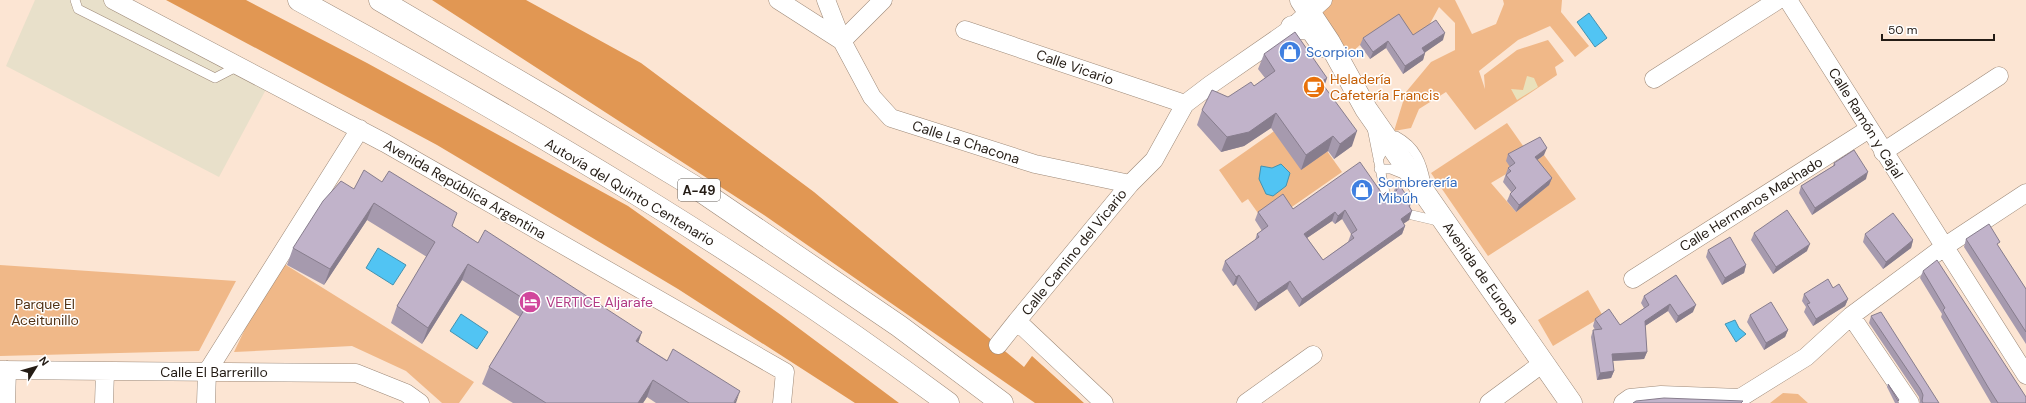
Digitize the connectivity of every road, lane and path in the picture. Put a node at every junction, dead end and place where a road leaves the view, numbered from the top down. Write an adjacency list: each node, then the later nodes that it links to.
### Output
1 (76, 0): 12 (lane)
2 (113, 0): 12 (street, Avenida República Argentina)
3 (299, 0): 44 (main road, Autovía del Quinto Centenario / A-49)
4 (380, 0): 45 (main road, A-49)
5 (778, 0): 11 (street)
6 (826, 0): 11 (street, Calle La Chacona)
7 (883, 0): 11 (street)
8 (1787, 1): 14 (street); 18 (street, Calle Ramón y Cajal)
9 (1303, 10): 15 (street); 16 (main road, Avenida de Europa); 16 (main road, Avenida de Europa)
10 (965, 30): 15 (street, Calle Vicario)
11 (842, 41): 22 (street, Calle La Chacona)
12 (238, 66): 17 (street, Avenida República Argentina)
13 (1999, 76): 20 (street)
14 (1654, 79)
15 (1185, 104): 22 (street, Calle Camino del Vicario)
16 (1366, 109): 19 (main road, Avenida de Europa); 21 (lane)
17 (360, 129): 37 (street); 43 (street, Avenida República Argentina)
18 (1869, 129): 20 (street, Calle Ramón y Cajal); 29 (street, Calle Hermanos Machado)
19 (1388, 141): 21 (lane); 23 (main road, Avenida de Europa)
20 (1883, 152): 28 (street, Calle Ramón y Cajal)
21 (1378, 164): 23 (lane); 25 (lane)
22 (1130, 184): 31 (street, Calle Camino del Vicario)
23 (1422, 189): 27 (main road, Avenida de Europa)
24 (2026, 193): 28 (street)
25 (1388, 197)
26 (1412, 215): 27 (lane)
27 (1445, 223): 34 (main road, Avenida de Europa)
28 (1944, 246): 30 (street); 38 (street, Calle Ramón y Cajal)
29 (1633, 279)
30 (1851, 316): 50 (street); 51 (street)
31 (1017, 321): 32 (street); 46 (street, Calle Camino del Vicario)
32 (998, 345)
33 (1313, 355): 47 (street)
34 (1543, 363): 48 (street); 49 (main road, Avenida de Europa)
35 (4, 370): 36 (street, Calle El Barrerillo); 39 (street)
36 (105, 372): 37 (street, Calle El Barrerillo); 40 (street)
37 (207, 372): 41 (street); 42 (street, Calle El Barrerillo)
38 (2026, 375)
39 (6, 403)
40 (104, 403)
41 (206, 403)
42 (420, 403)
43 (782, 403)
44 (948, 403)
45 (1002, 403)
46 (1104, 403)
47 (1246, 403)
48 (1490, 403)
49 (1571, 403)
50 (1623, 403)
51 (1910, 403)

